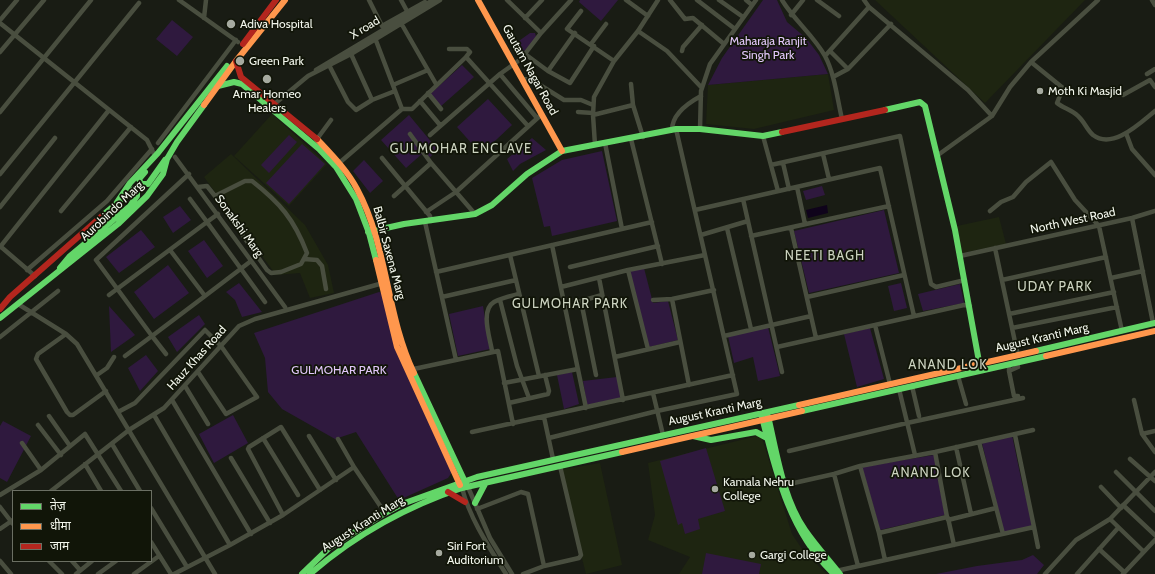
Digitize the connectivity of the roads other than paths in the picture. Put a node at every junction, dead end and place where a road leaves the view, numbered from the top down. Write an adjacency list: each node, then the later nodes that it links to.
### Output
1 (16, 0): 42 (street)
2 (44, 0): 51 (street)
3 (91, 0): 65 (street)
4 (179, 0): 40 (street)
5 (206, 0): 40 (street)
6 (276, 0): 56 (main road, Aurobindo Marg)
7 (285, 0): 66 (main road, Aurobindo Marg)
8 (369, 0): 34 (street)
9 (401, 0): 34 (street)
10 (428, 0): 34 (street)
11 (433, 0): 77 (street, X road)
12 (440, 0): 43 (street)
13 (478, 0): 69 (main road, Gautam Nagar Road)
14 (542, 0): 41 (street)
15 (571, 0): 49 (street)
16 (626, 0): 37 (street)
17 (658, 0): 37 (street)
18 (670, 0): 46 (street)
19 (697, 0): 47 (street)
20 (719, 0): 39 (street)
21 (746, 0): 31 (street)
22 (756, 0): 31 (street)
23 (782, 0): 36 (street)
24 (803, 0): 36 (street)
25 (817, 0): 38 (street)
26 (864, 0): 33 (street)
27 (1098, 0): 68 (street)
28 (1152, 0): 32 (street)
29 (510, 1): 41 (street)
30 (139, 3): 81 (street)
31 (752, 5): 39 (street)
32 (1155, 6)
33 (869, 7): 45 (street); 59 (street)
34 (407, 11)
35 (581, 11): 50 (street)
36 (791, 15): 63 (street)
37 (648, 16): 48 (street)
38 (839, 16)
39 (743, 17): 47 (street)
40 (204, 18): 53 (street)
41 (525, 18): 49 (street)
42 (0, 21): 51 (street)
43 (401, 23): 52 (street); 73 (street)
44 (606, 24): 55 (street)
45 (891, 24): 71 (street); 109 (street)
46 (702, 25): 54 (street); 58 (street)
47 (734, 29): 54 (street)
48 (638, 31): 67 (street); 88 (street)
49 (541, 33): 62 (street)
50 (575, 34): 55 (street); 74 (street)
51 (15, 35): 60 (street); 65 (street)
52 (375, 38): 61 (street); 85 (street)
53 (236, 40): 56 (street); 86 (street)
54 (724, 44): 88 (street)
55 (592, 45): 67 (street); 74 (street)
56 (242, 46): 86 (main road, Aurobindo Marg)
57 (449, 49): 64 (street)
58 (682, 51)
59 (830, 51): 63 (street); 71 (street)
60 (0, 52)
61 (351, 54): 70 (street); 94 (street)
62 (525, 54): 69 (street); 74 (street)
63 (825, 56): 78 (street)
64 (466, 57): 82 (street); 83 (street)
65 (44, 58): 81 (street); 104 (street)
66 (236, 61): 80 (main road, Balbir Saxena Marg); 87 (main road, Aurobindo Marg)
67 (614, 62): 96 (street)
68 (1031, 62): 109 (street); 117 (street)
69 (515, 64): 75 (street); 79 (main road, Gautam Nagar Road)
70 (329, 66): 77 (street); 94 (street)
71 (848, 69): 78 (street)
72 (1155, 69): 76 (street)
73 (428, 70): 83 (street); 85 (street)
74 (548, 71)
75 (500, 74): 82 (street); 108 (street)
76 (1147, 74)
77 (308, 76): 97 (street)
78 (832, 77): 110 (street)
79 (523, 79): 96 (street); 108 (main road, Gautam Nagar Road)
80 (244, 82): 87 (main road); 97 (main road, Balbir Saxena Marg)
81 (75, 83): 102 (street); 142 (street)
82 (489, 83): 112 (street); 113 (street)
83 (436, 84): 91 (street)
84 (631, 84): 98 (street)
85 (393, 85): 90 (street)
86 (206, 86): 99 (street); 106 (main road, Aurobindo Marg)
87 (218, 86): 137 (main road, Aurobindo Marg)
88 (702, 88): 93 (street)
89 (1155, 88): 92 (street)
90 (395, 91): 94 (street); 100 (street)
91 (428, 93): 95 (street); 101 (street)
92 (1123, 95)
93 (701, 96): 115 (street); 116 (street)
94 (372, 100)
95 (420, 101): 100 (street); 112 (street)
96 (593, 104): 107 (street)
97 (272, 105): 123 (main road, Balbir Saxena Marg); 140 (main road, Balbir Saxena Marg)
98 (633, 105): 107 (street); 121 (street)
99 (185, 108): 106 (street); 126 (street)
100 (402, 109): 140 (street)
101 (441, 109)
102 (109, 110): 114 (street); 180 (street)
103 (1155, 111): 117 (street)
104 (0, 112)
105 (578, 112): 107 (street)
106 (191, 113): 128 (main road, Aurobindo Marg)
107 (593, 114): 129 (street)
108 (539, 116): 113 (street); 131 (main road, Gautam Nagar Road)
109 (992, 116): 133 (street)
110 (842, 119): 120 (main road); 133 (main road)
111 (331, 120): 123 (street)
112 (440, 125): 119 (street)
113 (528, 126): 151 (street)
114 (130, 127): 125 (street); 160 (street)
115 (700, 129): 116 (main road); 120 (main road)
116 (674, 130): 121 (main road); 159 (street)
117 (1126, 132): 144 (street)
118 (410, 134): 138 (street)
119 (430, 135)
120 (764, 136): 141 (street)
121 (643, 137): 124 (main road)
122 (55, 138): 158 (street)
123 (317, 139): 140 (main road, Balbir Saxena Marg)
124 (631, 139): 127 (main road); 170 (street)
125 (147, 140): 126 (street); 130 (street)
126 (158, 143): 128 (street)
127 (605, 143): 129 (main road); 175 (street)
128 (166, 144): 135 (main road, Aurobindo Marg)
129 (595, 145): 131 (main road)
130 (152, 149): 135 (street); 192 (street)
131 (562, 150): 165 (main road)
132 (823, 154): 139 (street); 145 (street); 203 (street)
133 (938, 155): 186 (main road)
134 (175, 157): 143 (street, Sonakshi Marg)
135 (154, 158): 137 (main road); 156 (main road, Aurobindo Marg)
136 (382, 158): 147 (street)
137 (167, 159): 197 (main road, Aurobindo Marg)
138 (431, 163): 147 (street); 151 (street)
139 (783, 163): 141 (street); 149 (street)
140 (338, 165): 176 (main road, Balbir Saxena Marg)
141 (771, 165): 150 (street)
142 (0, 174)
143 (189, 174): 146 (street, Sonakshi Marg); 207 (street)
144 (1155, 175)
145 (829, 179): 148 (street); 157 (street)
146 (198, 187): 152 (street); 164 (street, Sonakshi Marg)
147 (405, 187): 153 (street); 163 (street)
148 (797, 187): 149 (street); 171 (street)
149 (788, 189): 150 (street)
150 (778, 191): 155 (street)
151 (456, 192): 163 (street); 165 (street)
152 (215, 196): 188 (street); 188 (street)
153 (394, 196)
154 (190, 199): 169 (street)
155 (743, 199): 159 (street); 168 (street)
156 (116, 204): 197 (main road); 199 (main road, Aurobindo Marg)
157 (888, 206): 171 (street); 198 (street)
158 (0, 208)
159 (695, 210): 177 (street)
160 (61, 211)
161 (990, 211): 172 (street)
162 (1155, 211): 166 (street)
163 (426, 212): 167 (street)
164 (218, 214): 169 (street); 189 (street, Sonakshi Marg)
165 (475, 214): 167 (main road)
166 (1132, 218): 172 (street, North West Road); 195 (street, North West Road)
167 (428, 221): 176 (main road); 196 (street)
168 (748, 221): 173 (street); 178 (street)
169 (207, 222): 183 (street); 193 (street)
170 (652, 222): 175 (street); 181 (street)
171 (805, 224): 174 (street)
172 (1099, 226): 182 (street, North West Road); 187 (street)
173 (727, 228): 177 (street); 236 (street)
174 (791, 228): 178 (street); 217 (street)
175 (622, 229): 179 (street)
176 (371, 232): 205 (main road, Balbir Saxena Marg)
177 (701, 235): 185 (street)
178 (752, 236): 233 (street)
179 (552, 245): 184 (street); 206 (street)
180 (0, 246): 192 (street)
181 (658, 246): 190 (street); 191 (street)
182 (995, 248): 186 (street, North West Road); 204 (street)
183 (170, 250): 207 (street); 215 (street)
184 (510, 255): 196 (street); 202 (street)
185 (705, 255): 190 (street); 209 (street)
186 (960, 256): 203 (main road)
187 (1106, 258): 201 (street); 204 (street)
188 (304, 259): 208 (street)
189 (252, 261): 193 (street); 224 (street, Sonakshi Marg)
190 (662, 264): 194 (street)
191 (570, 267)
192 (27, 270): 199 (street)
193 (240, 270): 215 (street); 221 (street)
194 (628, 270): 200 (street); 247 (street)
195 (1143, 271): 201 (street); 232 (street, North West Road)
196 (436, 272): 216 (street)
197 (55, 274): 222 (main road, Aurobindo Marg)
198 (904, 275): 217 (street); 230 (street)
199 (35, 276): 226 (main road, Aurobindo Marg)
200 (598, 278): 206 (street); 214 (street)
201 (1111, 278): 211 (street)
202 (516, 280): 212 (street); 216 (street)
203 (965, 280): 223 (main road)
204 (1002, 280): 228 (street)
205 (383, 283): 245 (street, Hauz Khas Road); 257 (main road, Balbir Saxena Marg)
206 (561, 287): 256 (street)
207 (117, 289): 213 (street); 240 (street)
208 (326, 289)
209 (714, 290): 218 (street); 241 (street)
210 (58, 291): 227 (street)
211 (1114, 292): 225 (street); 228 (street)
212 (519, 294): 219 (street); 265 (street)
213 (109, 295)
214 (602, 295): 252 (street); 263 (street)
215 (205, 296): 240 (street)
216 (442, 297): 253 (street)
217 (807, 297): 229 (street)
218 (672, 299): 220 (street); 244 (street)
219 (500, 300): 248 (street); 267 (street)
220 (653, 300)
221 (264, 302)
222 (18, 304): 227 (street); 231 (main road, Aurobindo Marg)
223 (970, 306): 230 (street); 255 (main road)
224 (285, 307)
225 (1117, 307): 235 (street); 238 (street)
226 (0, 309)
227 (31, 312): 239 (street); 242 (street)
228 (1009, 314): 235 (street)
229 (811, 316): 233 (street); 243 (street)
230 (914, 316): 234 (street)
231 (0, 318)
232 (1154, 323): 238 (main road, August Kranti Marg)
233 (772, 325): 236 (street); 246 (street)
234 (875, 325): 243 (street); 269 (street)
235 (1012, 328): 254 (street)
236 (751, 330): 241 (street)
237 (1155, 330): 254 (main road, August Kranti Marg)
238 (1122, 331): 254 (main road, August Kranti Marg)
239 (66, 334): 261 (street); 274 (street)
240 (152, 336): 249 (street); 250 (street)
241 (724, 336): 264 (street)
242 (0, 337)
243 (816, 338): 246 (street)
244 (680, 342): 247 (street); 270 (street)
245 (221, 346): 259 (street, Hauz Khas Road); 259 (street); 284 (street)
246 (776, 346): 260 (street)
247 (648, 349): 252 (street)
248 (492, 351): 253 (street); 268 (street)
249 (166, 354)
250 (125, 356)
251 (114, 357): 261 (street)
252 (615, 357): 278 (street)
253 (456, 360): 257 (street)
254 (1017, 362): 255 (main road, August Kranti Marg); 258 (main road, August Kranti Marg)
255 (980, 367): 258 (main road, August Kranti Marg); 266 (main road, August Kranti Marg); 269 (main road, August Kranti Marg)
256 (578, 369): 262 (street); 282 (street)
257 (409, 370): 333 (main road, Balbir Saxena Marg)
258 (1009, 370): 290 (street)
259 (198, 372): 271 (street, Hauz Khas Road)
260 (782, 372)
261 (97, 375): 274 (street)
262 (544, 375): 265 (street); 276 (street)
263 (596, 375)
264 (733, 375): 270 (street); 283 (street)
265 (539, 376): 267 (street)
266 (958, 376): 272 (main road, August Kranti Marg); 281 (street)
267 (523, 379): 268 (street); 276 (street)
268 (504, 383): 280 (street)
269 (890, 384): 287 (main road, August Kranti Marg)
270 (689, 385): 275 (street)
271 (185, 386): 277 (street, Hauz Khas Road); 291 (street)
272 (912, 386): 273 (main road, August Kranti Marg); 288 (street)
273 (899, 389): 287 (main road, August Kranti Marg); 290 (street)
274 (106, 391): 284 (street)
275 (653, 393): 278 (street); 283 (street)
276 (529, 398): 280 (street)
277 (172, 400): 285 (street, Hauz Khas Road); 364 (street)
278 (623, 400): 282 (street)
279 (1134, 400): 298 (street)
280 (509, 403): 292 (street)
281 (966, 404)
282 (586, 408): 289 (street)
283 (657, 411): 299 (street); 304 (street)
284 (118, 412): 294 (street)
285 (154, 415): 294 (street, Hauz Khas Road); 369 (street)
286 (49, 416): 310 (street)
287 (765, 416): 299 (main road, August Kranti Marg); 300 (main road, August Kranti Marg); 306 (main road); 334 (main road)
288 (920, 416)
289 (544, 417): 292 (street); 304 (street)
290 (907, 423): 312 (street); 317 (street)
291 (208, 424)
292 (513, 424): 297 (street)
293 (38, 425): 316 (street)
294 (129, 430): 309 (street, Hauz Khas Road); 375 (street)
295 (1033, 430): 301 (street)
296 (1155, 431): 298 (street)
297 (472, 432)
298 (1142, 434): 314 (street)
299 (664, 435): 319 (main road, August Kranti Marg)
300 (692, 435): 306 (main road); 322 (main road, August Kranti Marg)
301 (1016, 435): 307 (street); 360 (street)
302 (309, 436): 330 (street)
303 (263, 438): 340 (street); 344 (street); 355 (street)
304 (549, 438): 319 (street)
305 (338, 439): 324 (street)
306 (768, 439): 390 (main road)
307 (979, 442): 311 (street); 349 (street)
308 (22, 443): 325 (street)
309 (112, 444): 315 (street, Hauz Khas Road); 339 (street)
310 (70, 446): 315 (street); 316 (street)
311 (956, 448): 313 (street); 354 (street)
312 (789, 451)
313 (935, 452): 317 (street); 356 (street)
314 (1155, 452)
315 (99, 453): 321 (street, Hauz Khas Road); 338 (street)
316 (61, 455): 325 (street)
317 (915, 455): 323 (street)
318 (231, 458): 359 (street)
319 (553, 459): 333 (main road, August Kranti Marg)
320 (1130, 459): 329 (street)
321 (85, 464): 336 (street, Hauz Khas Road); 337 (street)
322 (560, 466): 332 (main road, August Kranti Marg); 384 (street)
323 (860, 466): 328 (street); 363 (street)
324 (354, 467): 330 (street); 353 (street)
325 (41, 470): 343 (street)
326 (1116, 472): 342 (street)
327 (1155, 472): 329 (street)
328 (834, 474): 334 (street); 385 (street)
329 (1151, 477): 331 (street); 342 (street)
330 (336, 480): 340 (street)
331 (1155, 481)
332 (484, 484): 333 (main road, August Kranti Marg); 346 (main road)
333 (463, 485): 341 (main road, August Kranti Marg); 345 (street); 346 (street); 353 (main road, August Kranti Marg)
334 (785, 486): 390 (main road)
335 (1101, 487): 348 (street)
336 (52, 490)
337 (100, 490)
338 (120, 490)
339 (139, 490)
340 (320, 490): 355 (street)
341 (448, 492): 345 (main road); 401 (main road, August Kranti Marg)
342 (1136, 492): 348 (street); 352 (street)
343 (0, 495)
344 (298, 495)
345 (465, 502): 402 (street)
346 (475, 503): 350 (street)
347 (0, 507): 358 (street)
348 (1122, 507): 357 (street); 366 (street)
349 (996, 508): 354 (street); 365 (street)
350 (478, 509): 384 (street); 403 (street)
351 (152, 510): 387 (street)
352 (1155, 511)
353 (385, 513): 400 (main road, August Kranti Marg)
354 (971, 514): 356 (street)
355 (283, 515): 359 (street)
356 (948, 518): 363 (street); 370 (street)
357 (1110, 519): 361 (street); 405 (street)
358 (12, 521): 362 (street)
359 (270, 523): 364 (street)
360 (1034, 527): 365 (street); 371 (street)
361 (1118, 528): 372 (street); 373 (street)
362 (0, 529)
363 (879, 533): 376 (street)
364 (251, 534): 369 (street)
365 (1003, 534): 370 (street)
366 (1155, 536)
367 (1155, 540): 373 (street)
368 (152, 544): 374 (street)
369 (230, 545): 375 (street)
370 (954, 545): 376 (street)
371 (1038, 547)
372 (1099, 549): 391 (street); 392 (street)
373 (1143, 551): 392 (street)
374 (159, 556): 378 (street); 398 (street)
375 (204, 559): 387 (street); 399 (street)
376 (885, 560): 385 (street)
377 (0, 561): 386 (street)
378 (152, 561)
379 (50, 562): 394 (street)
380 (73, 562): 388 (street)
381 (91, 562): 388 (street)
382 (115, 562): 396 (street)
383 (151, 562): 397 (street)
384 (544, 566): 404 (street)
385 (858, 566): 390 (street)
386 (5, 567): 389 (street); 393 (street)
387 (187, 567): 398 (street)
388 (80, 570): 395 (street)
389 (0, 572)
390 (836, 573)
391 (1081, 573)
392 (1123, 573)
393 (11, 574)
394 (62, 574)
395 (76, 574)
396 (98, 574)
397 (134, 574)
398 (172, 574)
399 (215, 574)
400 (302, 574)
401 (310, 574)
402 (506, 574)
403 (512, 574)
404 (522, 574)
405 (1045, 574)

